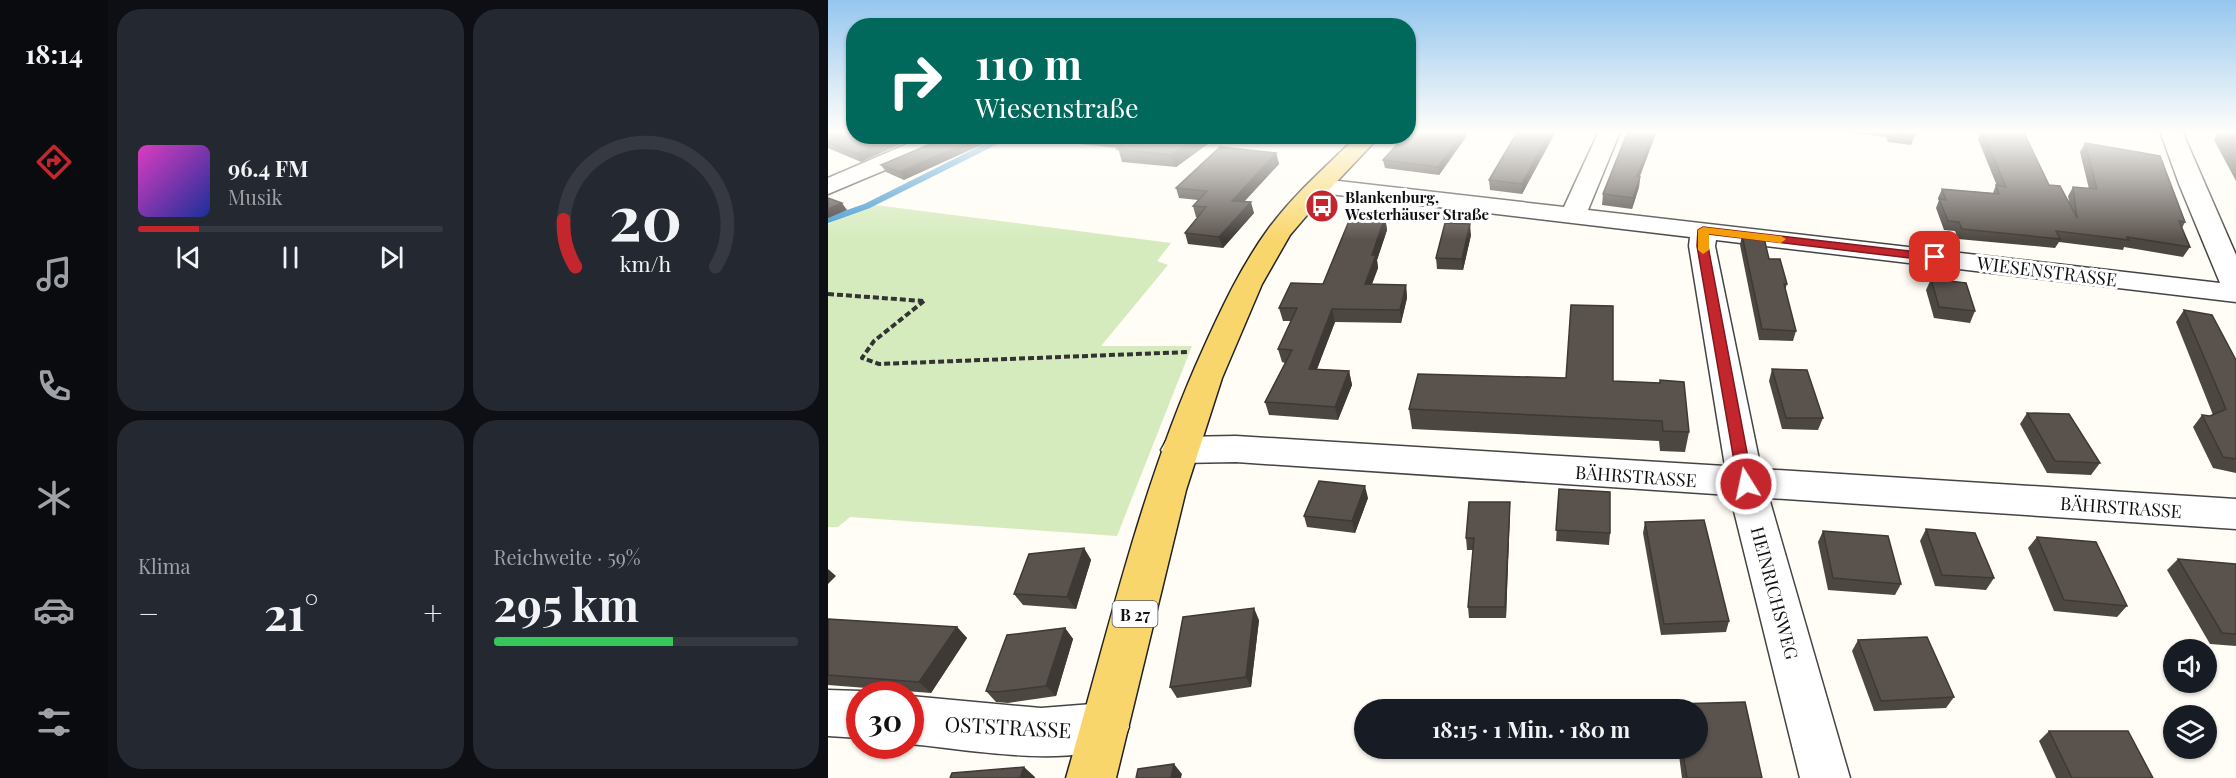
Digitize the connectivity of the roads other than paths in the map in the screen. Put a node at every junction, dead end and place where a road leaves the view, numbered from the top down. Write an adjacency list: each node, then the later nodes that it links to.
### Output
1 (866, 167): 5 (street)
2 (1339, 167): 6 (main road, B 27)
3 (1594, 167): 7 (street)
4 (2185, 167): 9 (street)
5 (834, 180)
6 (1321, 186): 7 (street, WIESENSTRASSE); 11 (main road, B 27)
7 (1573, 216): 8 (street, WIESENSTRASSE)
8 (1703, 230): 10 (street, WIESENSTRASSE); 12 (street, HEINRICHSWEG)
9 (2236, 286)
10 (2236, 293)
11 (1179, 450): 12 (street, BÄHRSTRASSE); 17 (main road, B 27)
12 (1746, 484): 13 (street, BÄHRSTRASSE); 19 (street, HEINRICHSWEG)
13 (2236, 514)
14 (828, 712): 15 (street)
15 (846, 714)
16 (924, 721): 17 (street, OSTSTRASSE)
17 (1105, 727): 18 (main road, B 27)
18 (1091, 778)
19 (1825, 778)

